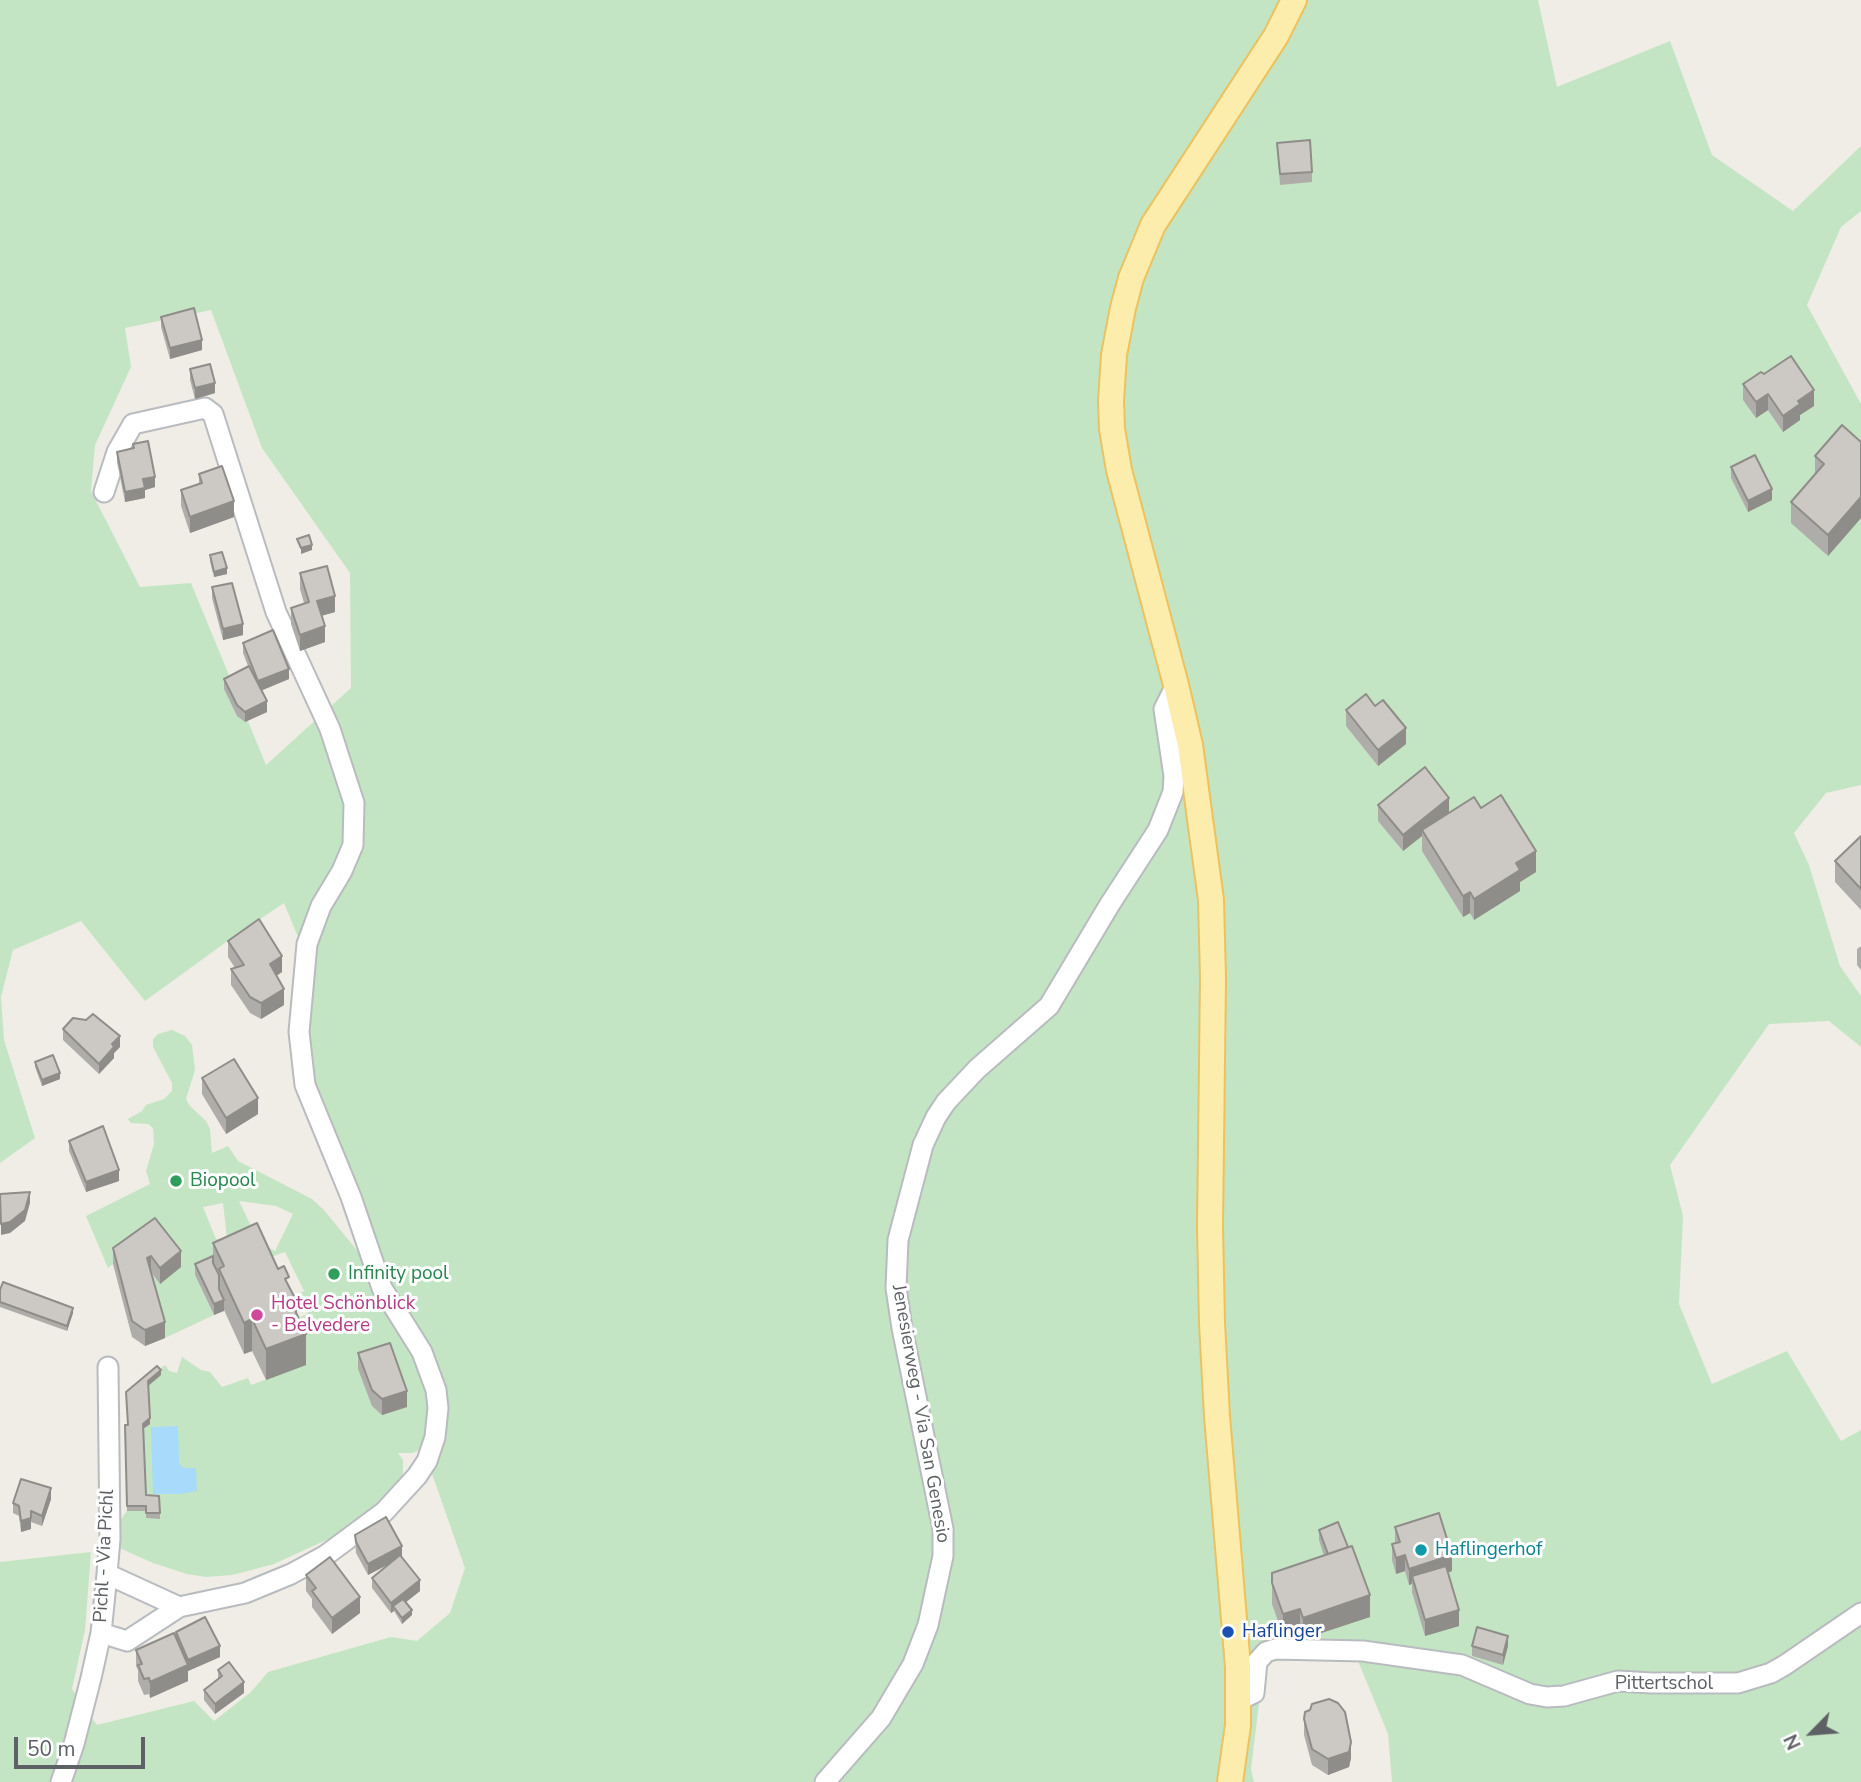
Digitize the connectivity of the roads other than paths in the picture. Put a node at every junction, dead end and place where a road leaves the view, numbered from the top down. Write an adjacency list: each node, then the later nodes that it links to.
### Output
1 (1294, 0): 3 (main road)
2 (104, 492): 6 (street)
3 (1176, 685): 9 (main road); 11 (street, Jenesierweg - Via San Genesio)
4 (108, 1367): 5 (street, Pichl - Via Pichl)
5 (107, 1574): 6 (street); 8 (street, Pichl - Via Pichl)
6 (179, 1607): 8 (street)
7 (1861, 1613): 9 (street, Pittertschol)
8 (101, 1633): 10 (street, Pichl - Via Pichl)
9 (1239, 1700): 12 (main road)
10 (61, 1782)
11 (825, 1782)
12 (1230, 1782)

